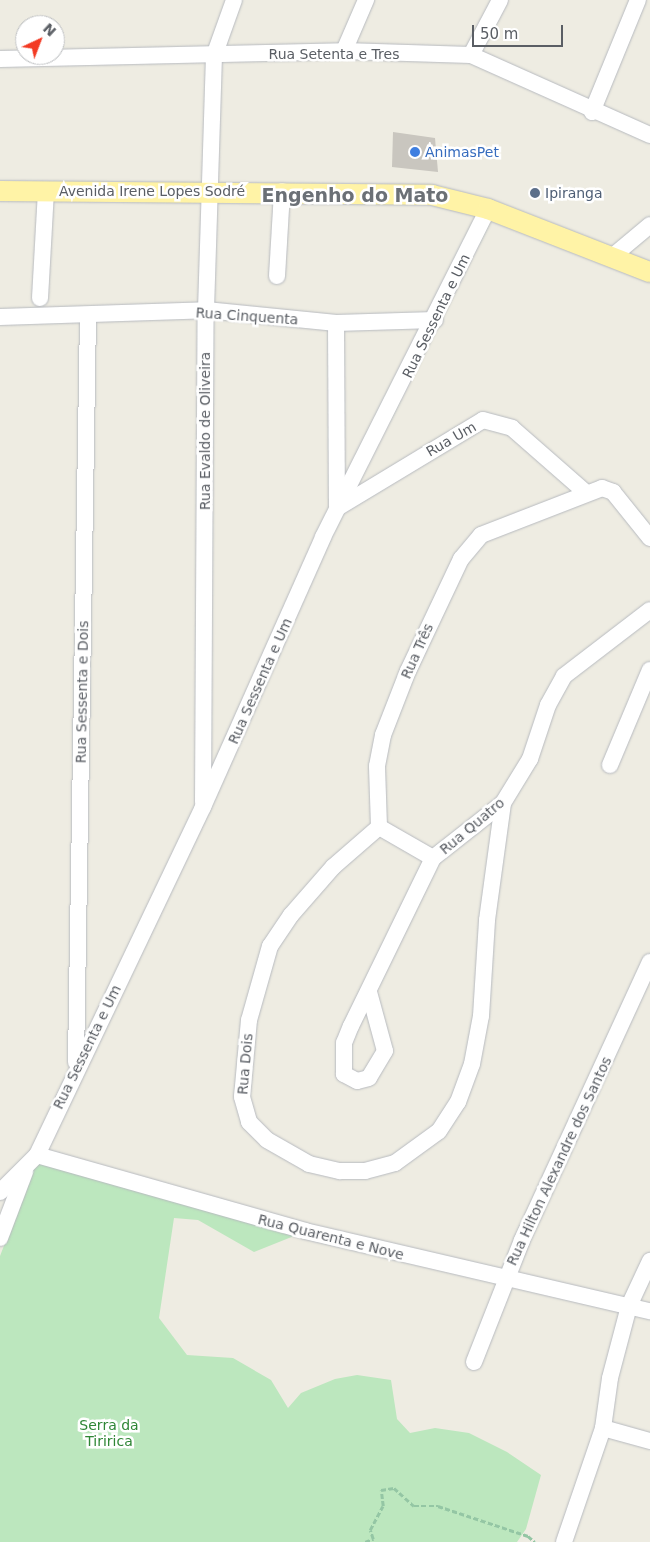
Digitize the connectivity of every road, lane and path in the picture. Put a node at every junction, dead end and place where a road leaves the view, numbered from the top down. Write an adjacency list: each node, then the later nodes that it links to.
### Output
1 (234, 0): 7 (street, Rua Evaldo de Oliveira)
2 (366, 0): 5 (street)
3 (500, 0): 6 (street)
4 (638, 0): 9 (street)
5 (344, 51): 6 (street, Rua Setenta e Tres); 7 (street, Rua Setenta e Tres)
6 (471, 55): 9 (street, Rua Setenta e Tres)
7 (214, 56): 8 (street, Rua Setenta e Tres); 14 (street, Rua Evaldo de Oliveira)
8 (0, 59)
9 (592, 112): 10 (street, Rua Setenta e Tres)
10 (650, 135)
11 (46, 190): 12 (main road, Avenida Irene Lopes Sodré); 14 (main road, Avenida Irene Lopes Sodré); 20 (street)
12 (0, 191)
13 (282, 191): 14 (main road, Avenida Irene Lopes Sodré); 15 (main road, Avenida Irene Lopes Sodré); 19 (street)
14 (213, 192): 21 (street, Rua Evaldo de Oliveira)
15 (488, 209): 17 (main road, Avenida Irene Lopes Sodré); 24 (street, Rua Sessenta e Um)
16 (650, 225): 17 (street)
17 (613, 256): 18 (main road, Avenida Irene Lopes Sodré)
18 (650, 272)
19 (277, 276)
20 (40, 298)
21 (206, 310): 22 (street, Rua Cinquenta); 25 (street, Rua Cinquenta); 33 (street, Rua Evaldo de Oliveira)
22 (88, 316): 23 (street, Rua Cinquenta); 38 (street, Rua Sessenta e Dois)
23 (0, 317)
24 (435, 320): 25 (street, Rua Cinquenta); 27 (street, Rua Sessenta e Um)
25 (336, 323): 27 (street)
26 (584, 491): 27 (street, Rua Um); 28 (street); 34 (street, Rua Três)
27 (337, 508): 33 (street, Rua Sessenta e Um)
28 (650, 538)
29 (650, 610): 32 (street, Rua Quatro)
30 (650, 670): 31 (street)
31 (610, 765)
32 (503, 803): 34 (street, Rua Dois); 35 (street, Rua Quatro)
33 (203, 807): 38 (street, Rua Sessenta e Um)
34 (379, 827): 35 (street)
35 (433, 858): 37 (street, Rua Quatro)
36 (650, 962): 43 (street, Rua Hilton Alexandre dos Santos)
37 (369, 992): 37 (street, Rua Quatro)
38 (76, 1067): 39 (street, Rua Sessenta e Um)
39 (32, 1160): 40 (street); 41 (street, Rua Sessenta e Um); 43 (street, Rua Quarenta e Nove)
40 (0, 1192)
41 (0, 1238)
42 (650, 1260): 44 (street)
43 (505, 1278): 44 (street, Rua Quarenta e Nove); 46 (street, Rua Hilton Alexandre dos Santos)
44 (629, 1306): 45 (street, Rua Quarenta e Nove); 47 (street)
45 (650, 1311)
46 (474, 1362)
47 (603, 1428): 48 (street); 51 (street)
48 (650, 1441)
49 (365, 1542): 50 (path)
50 (535, 1542)
51 (564, 1542)

